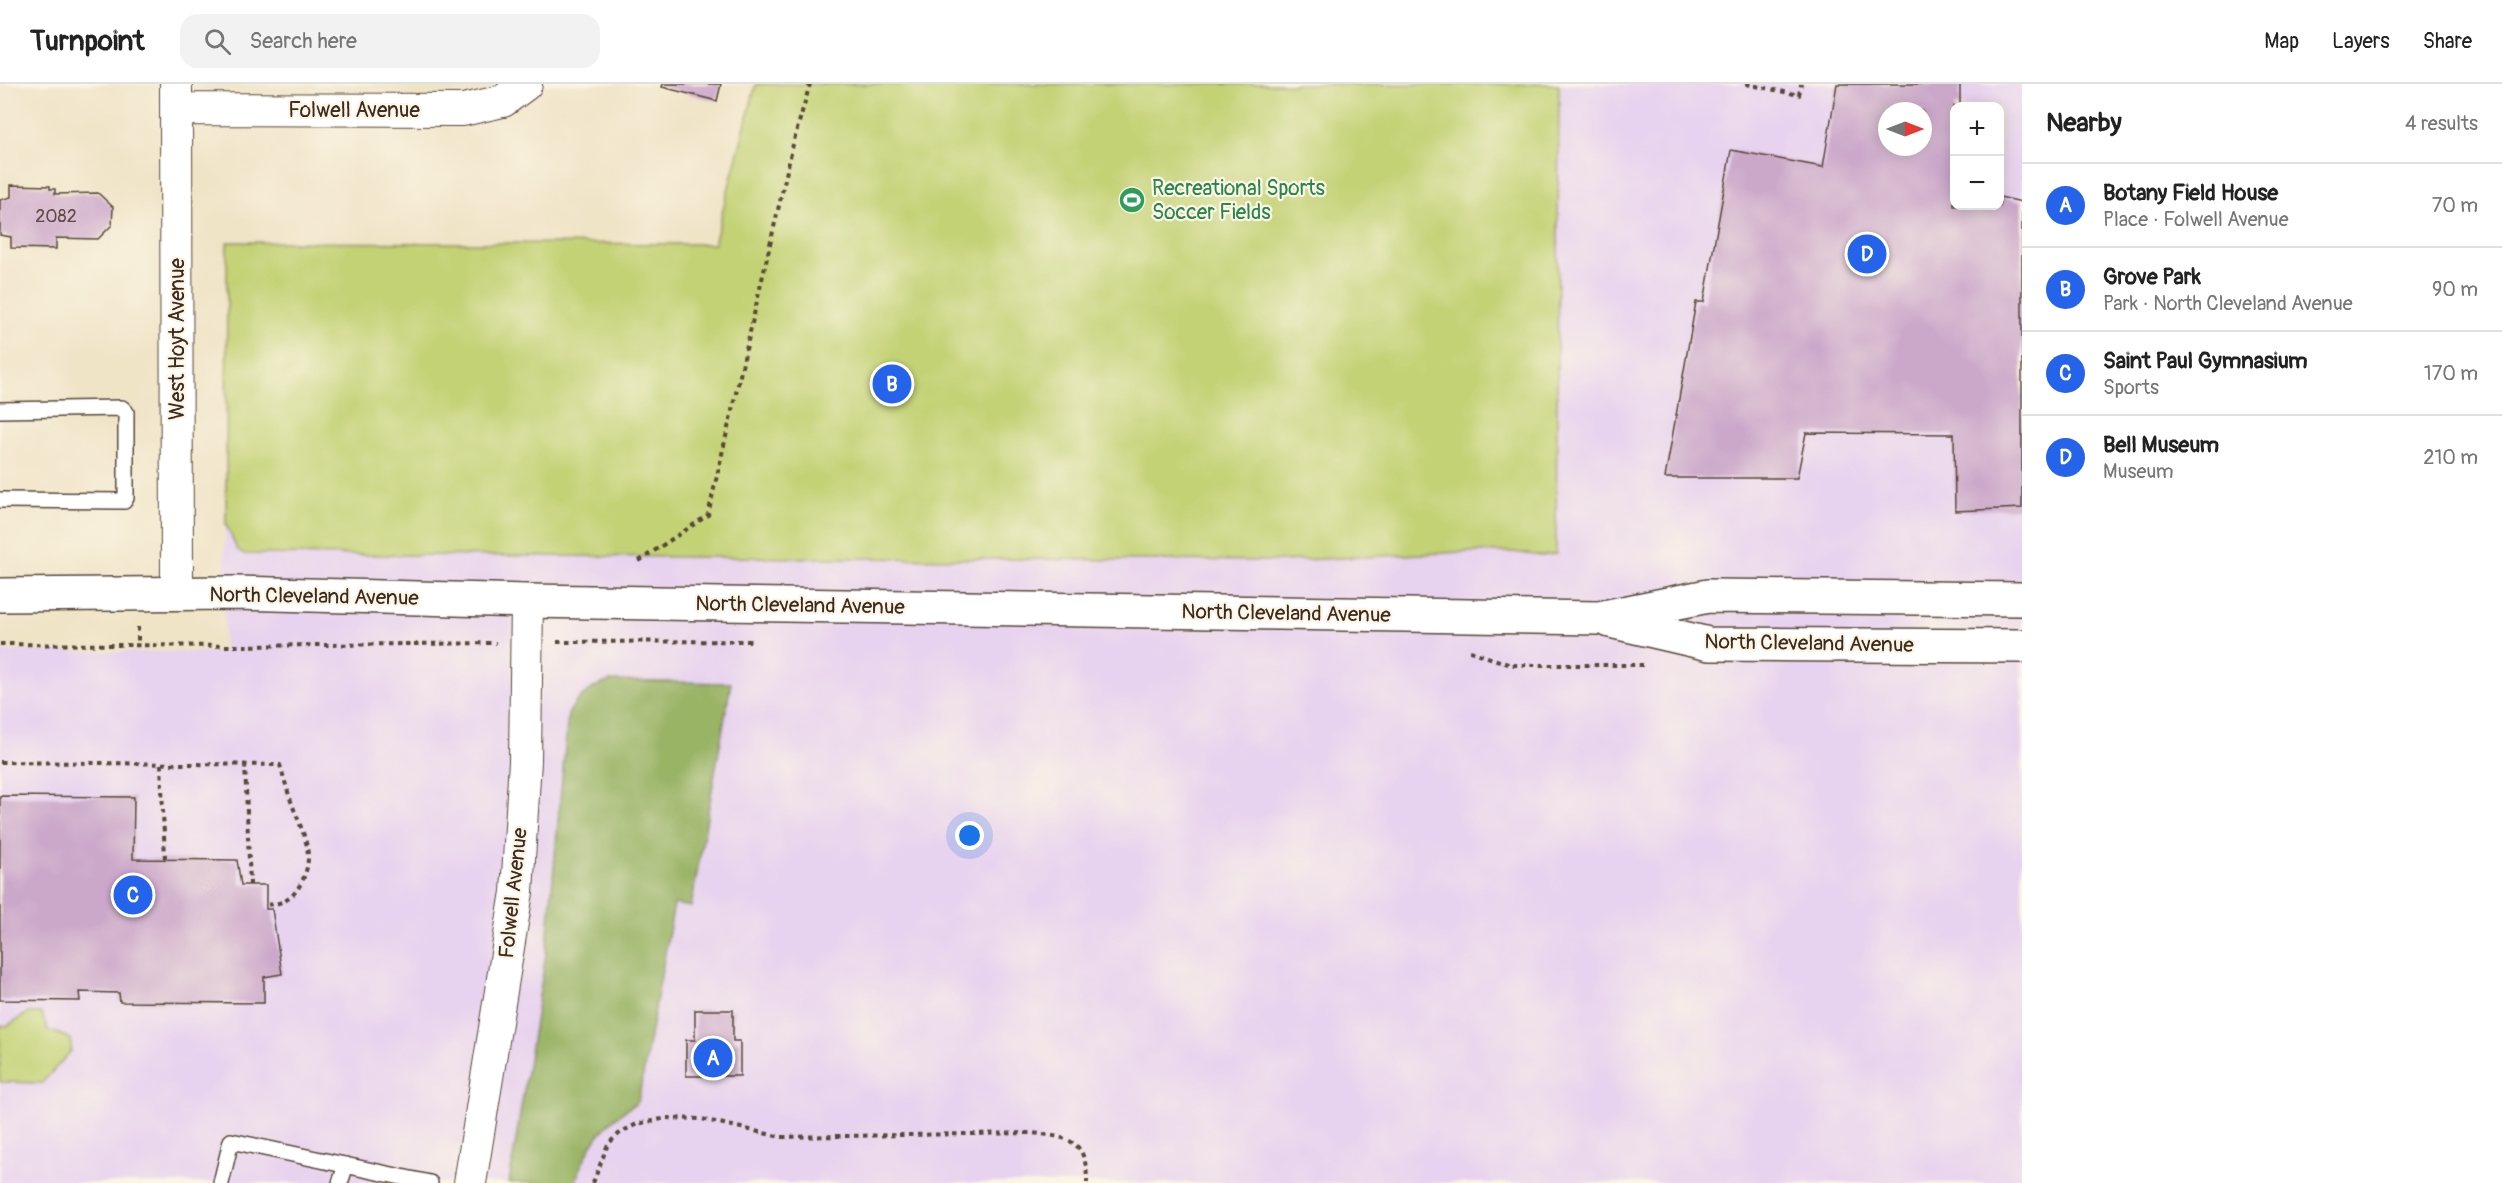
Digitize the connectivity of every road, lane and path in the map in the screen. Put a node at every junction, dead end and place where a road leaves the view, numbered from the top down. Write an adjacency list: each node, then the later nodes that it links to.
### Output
1 (526, 84): 5 (street, Folwell Avenue)
2 (810, 84): 8 (path)
3 (1746, 84): 4 (path)
4 (1801, 84)
5 (176, 97): 9 (street, West Hoyt Avenue)
6 (0, 410): 7 (lane)
7 (0, 500)
8 (639, 561)
9 (177, 594): 10 (main road, North Cleveland Avenue); 12 (main road, North Cleveland Avenue)
10 (0, 595)
11 (2022, 598): 13 (main road, North Cleveland Avenue)
12 (527, 601): 13 (main road, North Cleveland Avenue); 29 (street, Folwell Avenue)
13 (1599, 618): 18 (main road, North Cleveland Avenue)
14 (138, 623): 17 (path)
15 (493, 643): 17 (path)
16 (0, 644): 17 (path)
17 (138, 645)
18 (2022, 646)
19 (0, 762): 20 (path)
20 (161, 764): 21 (path); 22 (path)
21 (244, 764): 23 (path); 24 (path)
22 (165, 859)
23 (250, 885)
24 (266, 905)
25 (346, 1165): 26 (lane); 27 (lane); 28 (lane)
26 (221, 1183)
27 (340, 1183)
28 (430, 1183)
29 (471, 1183)
30 (593, 1183): 31 (path)
31 (1087, 1183)

